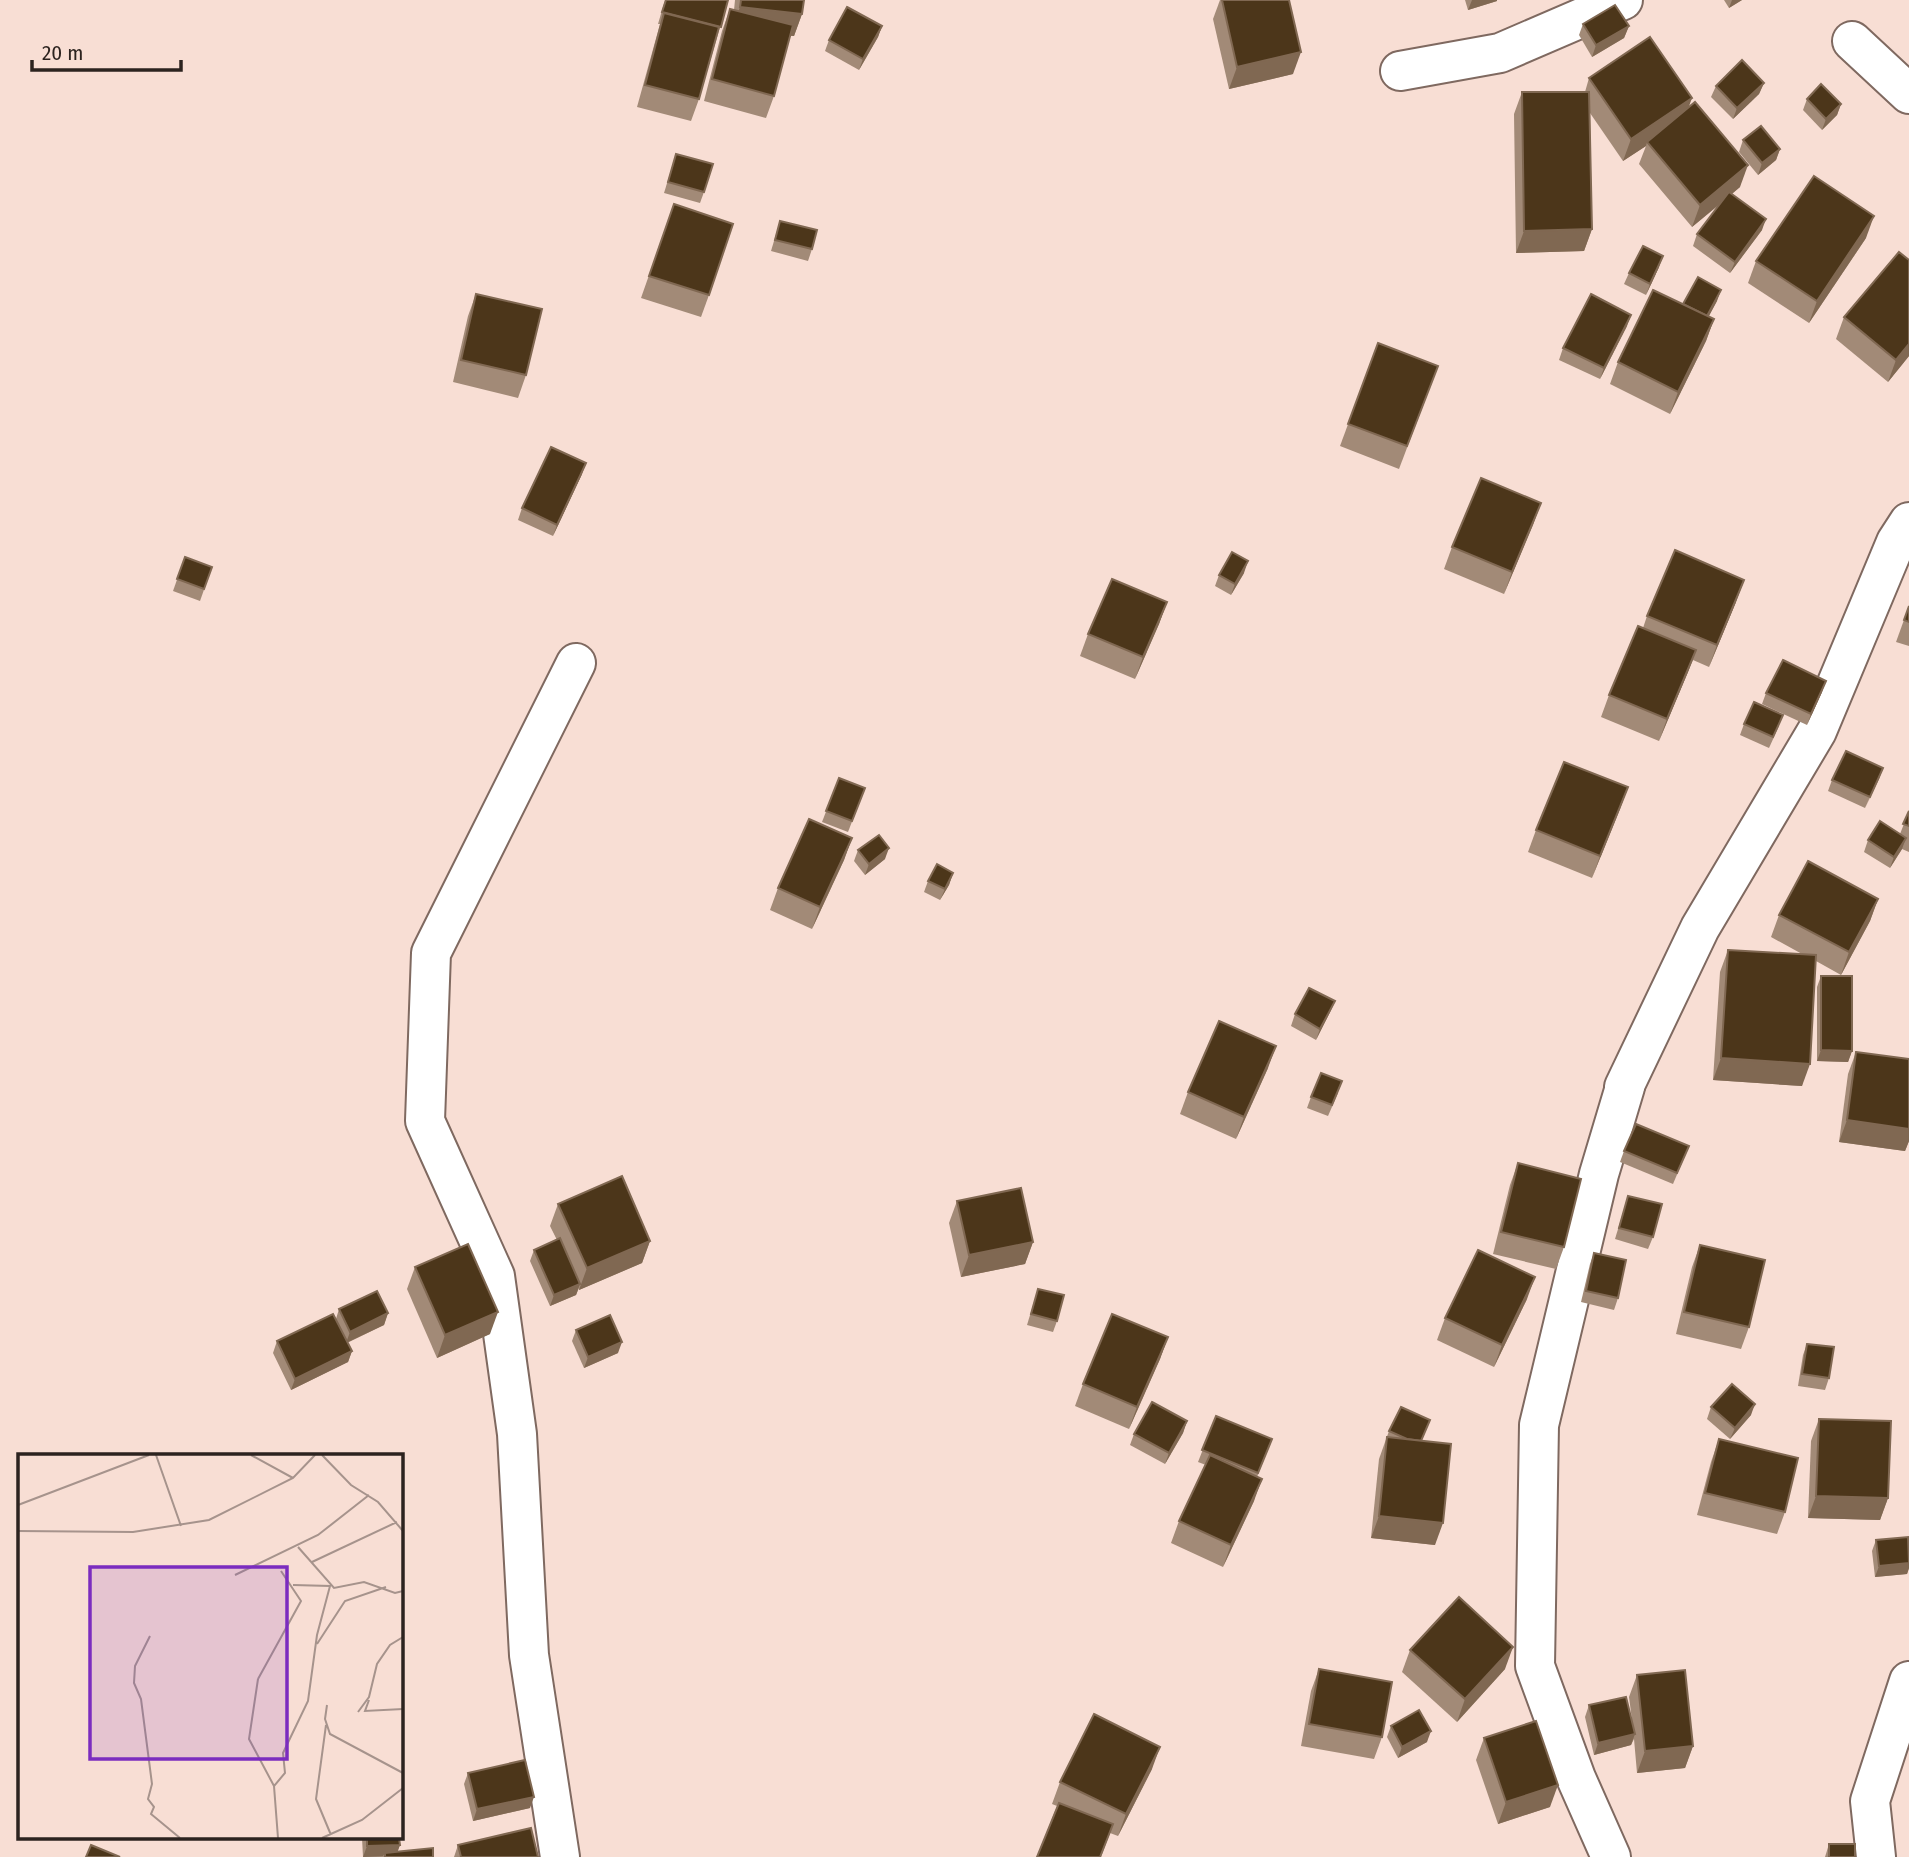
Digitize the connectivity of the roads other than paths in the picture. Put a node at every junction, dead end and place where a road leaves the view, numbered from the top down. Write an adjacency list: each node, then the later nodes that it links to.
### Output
1 (1623, 0): 3 (street)
2 (1852, 41): 4 (street)
3 (1400, 71)
4 (1909, 94)
5 (1909, 522): 9 (street)
6 (576, 663): 8 (street)
7 (1909, 1681): 10 (street)
8 (561, 1857)
9 (1611, 1857)
10 (1876, 1857)

